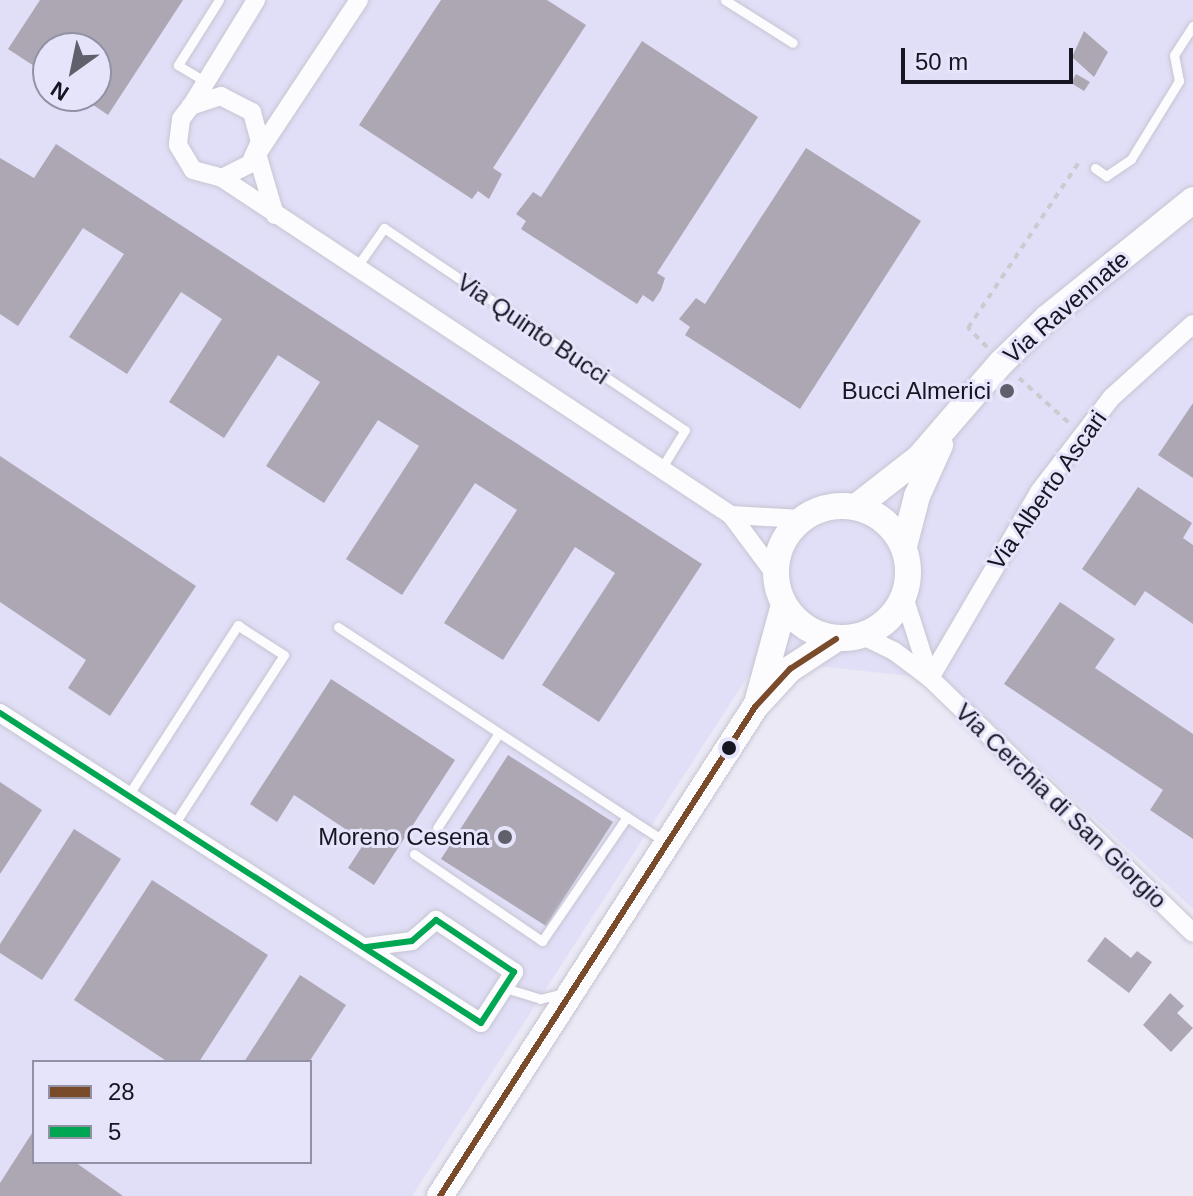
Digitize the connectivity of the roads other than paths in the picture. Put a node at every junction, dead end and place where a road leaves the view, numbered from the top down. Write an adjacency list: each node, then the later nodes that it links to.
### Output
1 (219, 0): 7 (lane)
2 (256, 0): 7 (street, Via Quinto Bucci)
3 (359, 0): 9 (street)
4 (725, 0): 6 (lane)
5 (1193, 26): 10 (lane)
6 (793, 43)
7 (206, 82): 8 (street, Via Quinto Bucci)
8 (191, 106): 9 (street); 11 (street, Via Quinto Bucci)
9 (257, 154): 11 (street); 13 (street)
10 (1095, 168)
11 (222, 178): 13 (street, Via Quinto Bucci)
12 (1193, 200): 16 (main road, Via Ravennate)
13 (275, 215): 14 (street, Via Quinto Bucci)
14 (356, 268): 17 (street, Via Quinto Bucci); 17 (lane, Via Quinto Bucci)
15 (1193, 324): 28 (street, Via Alberto Ascari)
16 (950, 425): 18 (main road, Via Ravennate); 21 (main road, Via Ravennate)
17 (661, 469): 19 (street, Via Quinto Bucci)
18 (856, 507): 20 (main road); 21 (main road)
19 (731, 515): 20 (street); 22 (street, Via Quinto Bucci)
20 (802, 519): 22 (main road)
21 (904, 546): 23 (main road)
22 (775, 574): 24 (main road)
23 (904, 597): 26 (main road); 28 (street, Via Cerchia di San Giorgio)
24 (784, 605): 27 (main road); 29 (main road)
25 (338, 627): 31 (lane)
26 (863, 636): 27 (main road); 28 (street, Via Cerchia di San Giorgio)
27 (836, 639): 29 (main road)
28 (930, 678): 38 (street, Via Cerchia di San Giorgio)
29 (755, 707): 36 (main road)
30 (0, 713): 32 (street)
31 (497, 736): 33 (lane); 35 (lane)
32 (129, 794): 34 (street); 34 (lane)
33 (627, 817): 36 (lane); 37 (lane)
34 (175, 823): 39 (street)
35 (437, 828)
36 (668, 843): 41 (main road)
37 (414, 854)
38 (1193, 933)
39 (366, 947): 40 (street); 40 (street)
40 (505, 988): 41 (lane)
41 (571, 992): 42 (main road)
42 (440, 1196)

